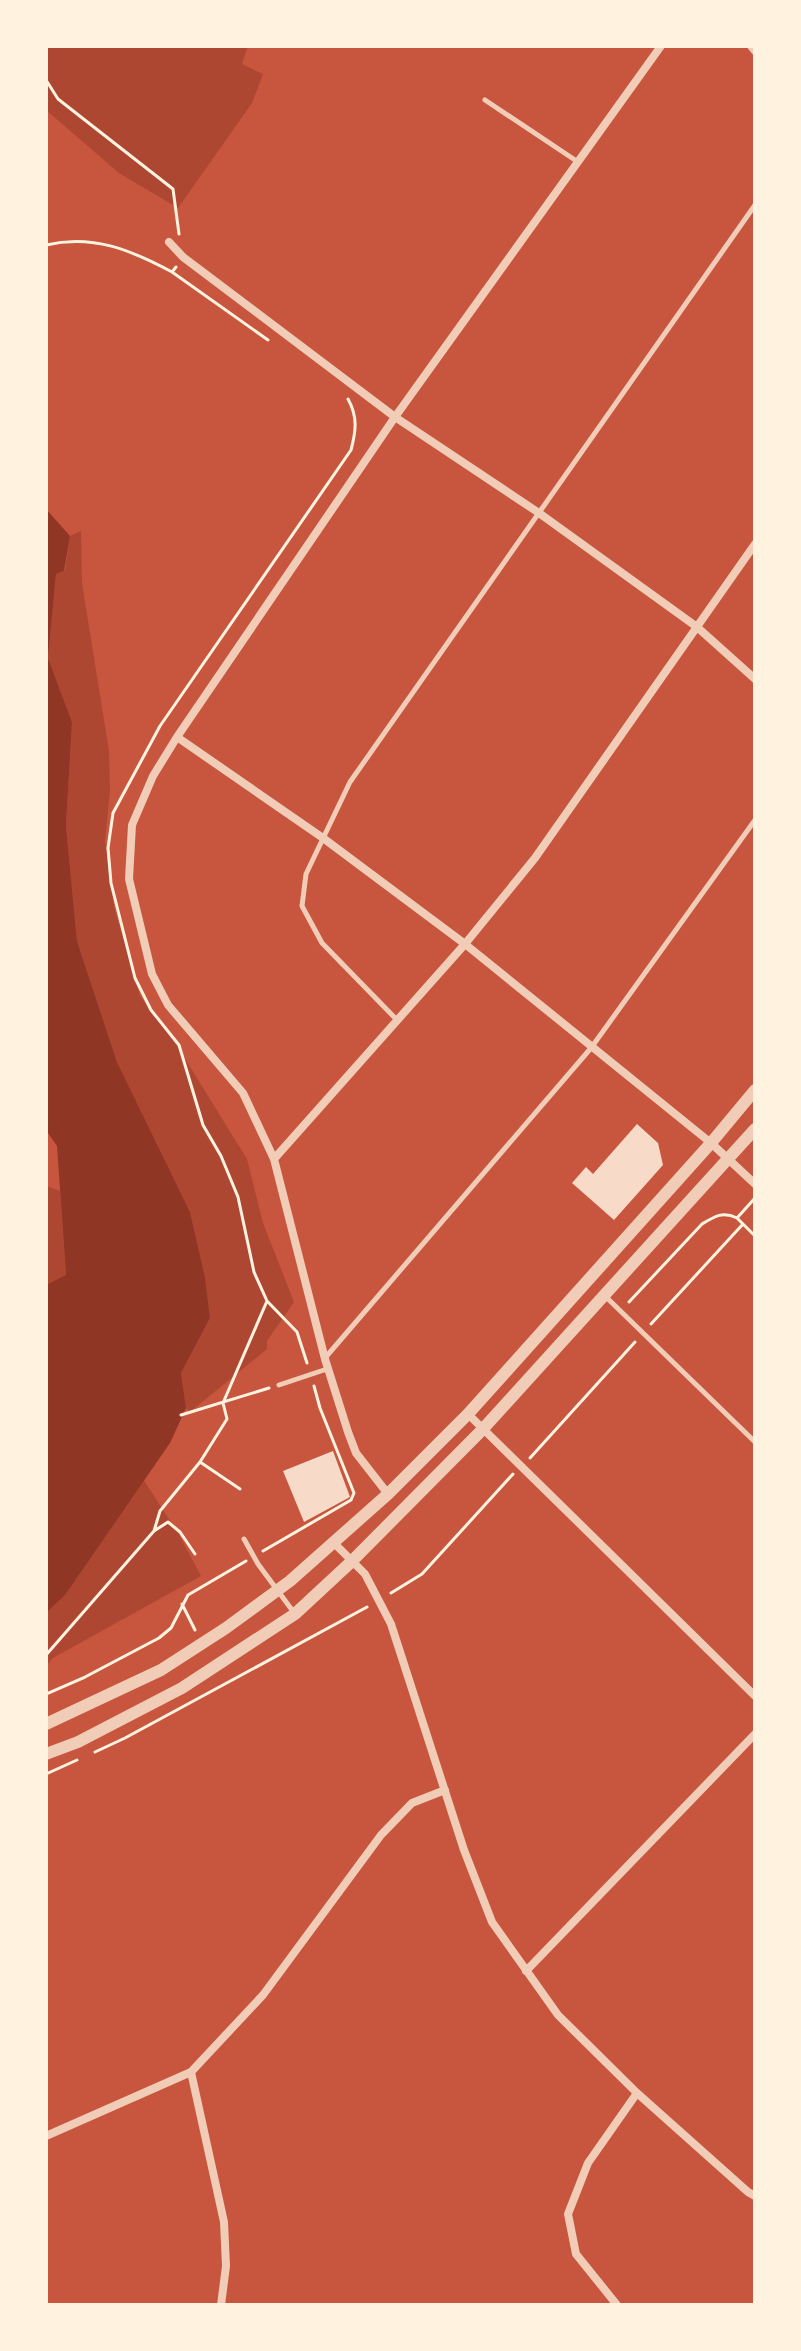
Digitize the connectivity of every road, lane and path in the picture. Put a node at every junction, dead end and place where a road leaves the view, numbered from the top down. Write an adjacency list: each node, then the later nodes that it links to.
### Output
1 (661, 46): 5 (street)
2 (751, 46): 3 (street)
3 (755, 51)
4 (485, 100): 5 (lane)
5 (578, 162): 10 (street)
6 (755, 205): 11 (lane)
7 (169, 242): 10 (street)
8 (46, 245): 9 (path)
9 (172, 272)
10 (395, 417): 11 (street); 15 (street)
11 (539, 513): 13 (street); 17 (lane)
12 (755, 544): 13 (street)
13 (697, 627): 14 (street); 18 (street)
14 (755, 679)
15 (177, 737): 17 (street); 24 (street)
16 (755, 820): 20 (lane)
17 (323, 838): 18 (street); 19 (lane)
18 (465, 944): 19 (street); 20 (street)
19 (397, 1020): 24 (street)
20 (591, 1048): 23 (street); 35 (lane)
21 (755, 1090): 23 (street)
22 (755, 1129): 25 (street)
23 (711, 1143): 25 (street); 40 (street)
24 (274, 1159): 35 (street)
25 (730, 1159): 26 (street); 31 (street)
26 (755, 1184)
27 (755, 1198): 28 (path)
28 (737, 1218): 29 (path); 33 (path)
29 (743, 1224): 30 (path); 34 (path)
30 (755, 1236)
31 (604, 1295): 33 (lane); 42 (street)
32 (267, 1301): 37 (path)
33 (620, 1311): 34 (lane)
34 (643, 1334): 43 (lane); 45 (path)
35 (325, 1359): 36 (street)
36 (328, 1369): 37 (lane); 47 (street)
37 (311, 1374): 38 (lane); 52 (path)
38 (279, 1385): 39 (path)
39 (223, 1403): 41 (path); 44 (path)
40 (468, 1414): 42 (street); 47 (street)
41 (181, 1415)
42 (482, 1430): 45 (street); 53 (street)
43 (755, 1442)
44 (200, 1462): 46 (path); 48 (path)
45 (521, 1467): 55 (path); 61 (street)
46 (240, 1489)
47 (388, 1494): 50 (street)
48 (154, 1531): 51 (path); 59 (path)
49 (244, 1539): 52 (lane)
50 (333, 1542): 53 (street); 54 (street)
51 (195, 1554)
52 (254, 1556): 54 (lane); 56 (path)
53 (351, 1562): 55 (street); 57 (street)
54 (277, 1590): 57 (lane); 58 (street)
55 (379, 1600): 65 (path); 66 (street)
56 (182, 1604): 58 (path); 60 (path)
57 (295, 1614): 64 (street)
58 (203, 1643): 62 (street)
59 (46, 1655)
60 (46, 1694)
61 (755, 1696)
62 (46, 1724)
63 (755, 1734): 67 (street)
64 (46, 1754)
65 (46, 1774)
66 (445, 1790): 67 (street); 68 (street)
67 (526, 1971): 69 (street)
68 (191, 2072): 70 (street); 73 (street)
69 (637, 2093): 71 (street); 74 (street)
70 (46, 2136)
71 (751, 2194): 72 (street)
72 (755, 2206)
73 (221, 2305)
74 (617, 2305)

